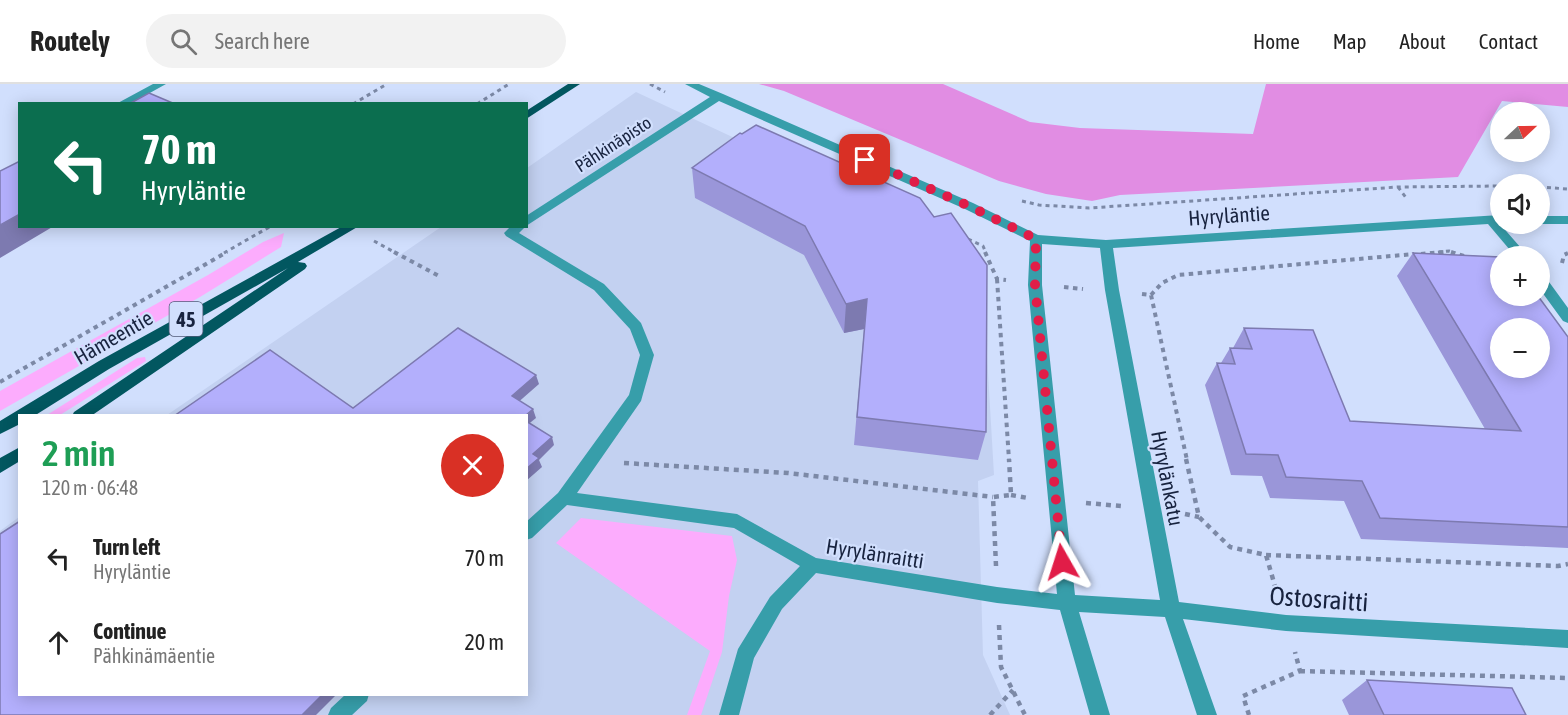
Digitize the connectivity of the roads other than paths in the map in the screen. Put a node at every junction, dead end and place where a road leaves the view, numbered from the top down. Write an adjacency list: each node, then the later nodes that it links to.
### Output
1 (161, 84): 5 (street)
2 (575, 84): 6 (main road)
3 (690, 84): 4 (street, Hyryläntie)
4 (719, 96): 10 (street, Pähkinäpisto); 14 (street, Hyryläntie)
5 (126, 102)
6 (528, 115)
7 (1490, 219): 15 (street, Hyryläntie)
8 (1550, 220): 9 (street)
9 (1568, 220)
10 (528, 221)
11 (351, 228): 18 (main road, Hämeentie / 45)
12 (352, 228): 19 (main road, Hämeentie / 45)
13 (515, 230): 24 (street)
14 (1036, 239): 15 (street, Hyryläntie); 27 (street)
15 (1106, 244): 28 (street, Hyrylänkatu)
16 (1550, 293): 17 (street)
17 (1568, 318)
18 (23, 414)
19 (82, 414)
20 (18, 417): 21 (main road, Hämeentie / 45)
21 (0, 428)
22 (18, 454): 23 (main road)
23 (0, 466)
24 (564, 498): 25 (street); 26 (street)
25 (528, 531)
26 (813, 565): 27 (street, Hyrylänraitti); 32 (street, Hyrylänraitti)
27 (1067, 603): 28 (street, Ostosraitti); 33 (street)
28 (1171, 609): 29 (street, Ostosraitti); 34 (street, Hyrylänkatu)
29 (1568, 639)
30 (358, 696): 31 (street)
31 (338, 715)
32 (729, 715)
33 (1100, 715)
34 (1207, 715)

